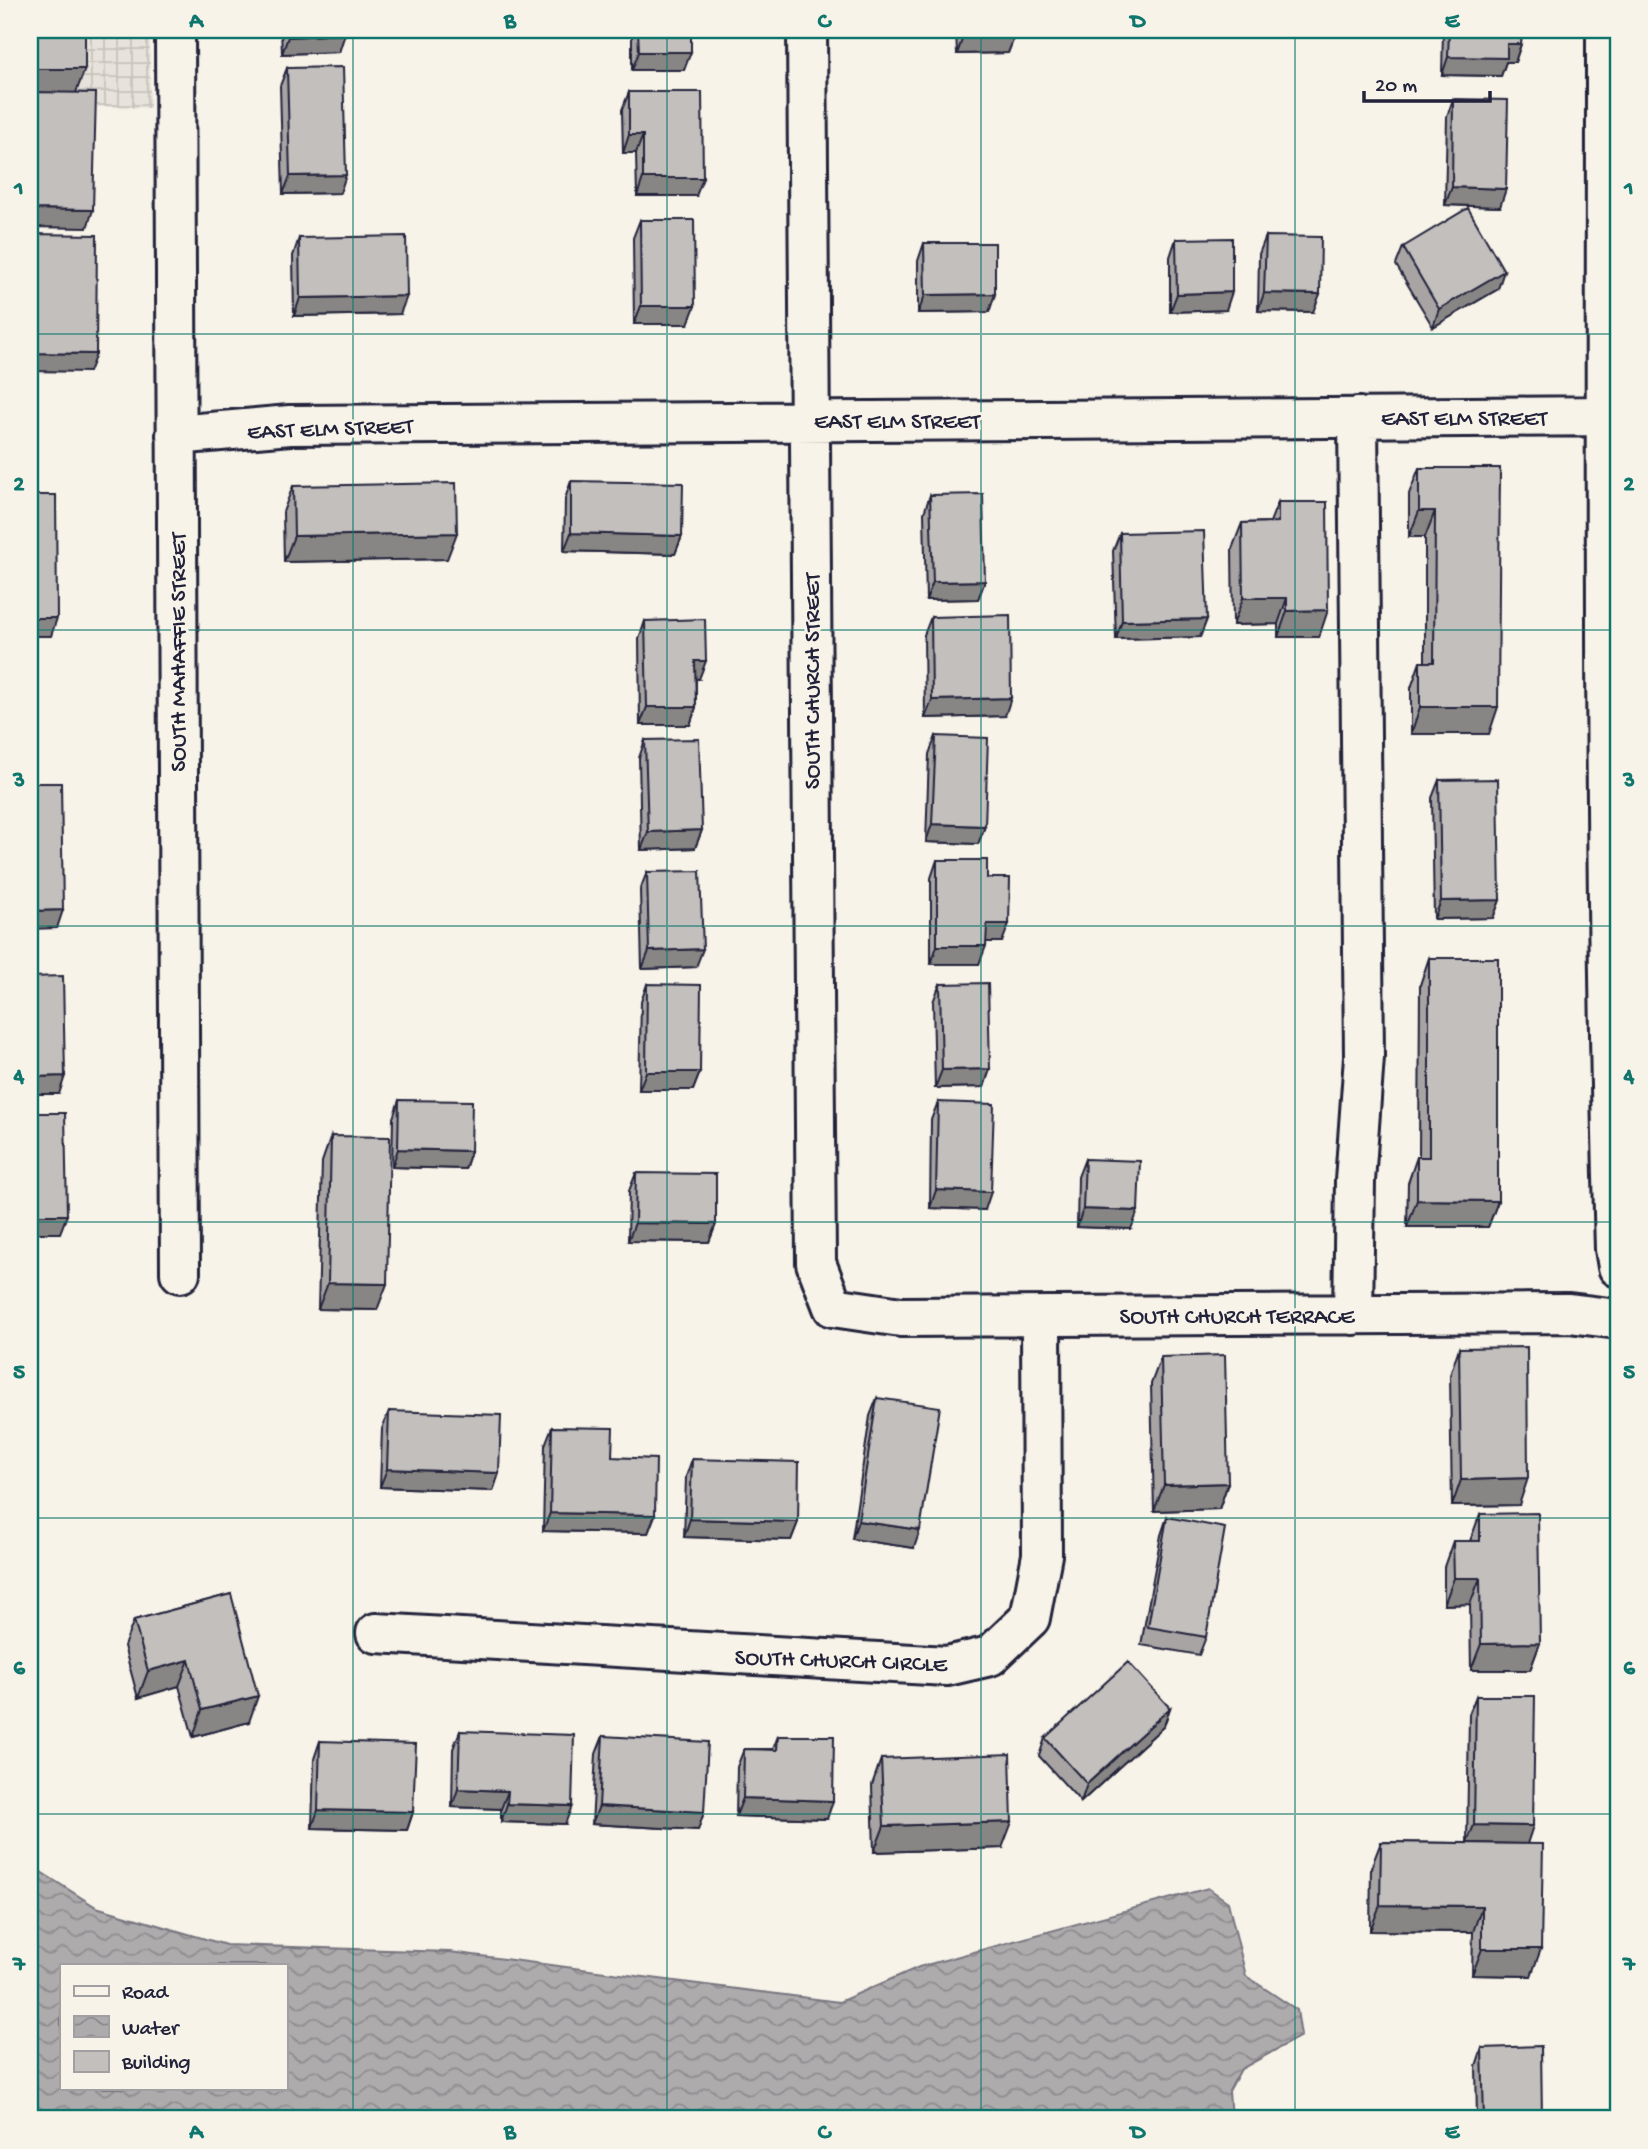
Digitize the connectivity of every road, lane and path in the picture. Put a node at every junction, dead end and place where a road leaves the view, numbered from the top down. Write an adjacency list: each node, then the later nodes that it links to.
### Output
1 (175, 30): 7 (street, SOUTH MAHAFFIE STREET)
2 (807, 30): 6 (street, SOUTH CHURCH STREET)
3 (1606, 30): 4 (street)
4 (1612, 416): 5 (street, EAST ELM STREET); 8 (street)
5 (1358, 417): 6 (street, EAST ELM STREET); 12 (street)
6 (808, 421): 7 (street, EAST ELM STREET); 11 (street, SOUTH CHURCH STREET)
7 (176, 435): 10 (street, SOUTH MAHAFFIE STREET)
8 (1614, 1026): 9 (street)
9 (1618, 1268)
10 (180, 1273)
11 (855, 1310): 13 (street, SOUTH CHURCH TERRACE)
12 (1353, 1315): 13 (street, SOUTH CHURCH TERRACE); 14 (street, SOUTH CHURCH TERRACE)
13 (1041, 1317): 15 (street, SOUTH CHURCH CIRCLE)
14 (1618, 1319)
15 (376, 1633)

